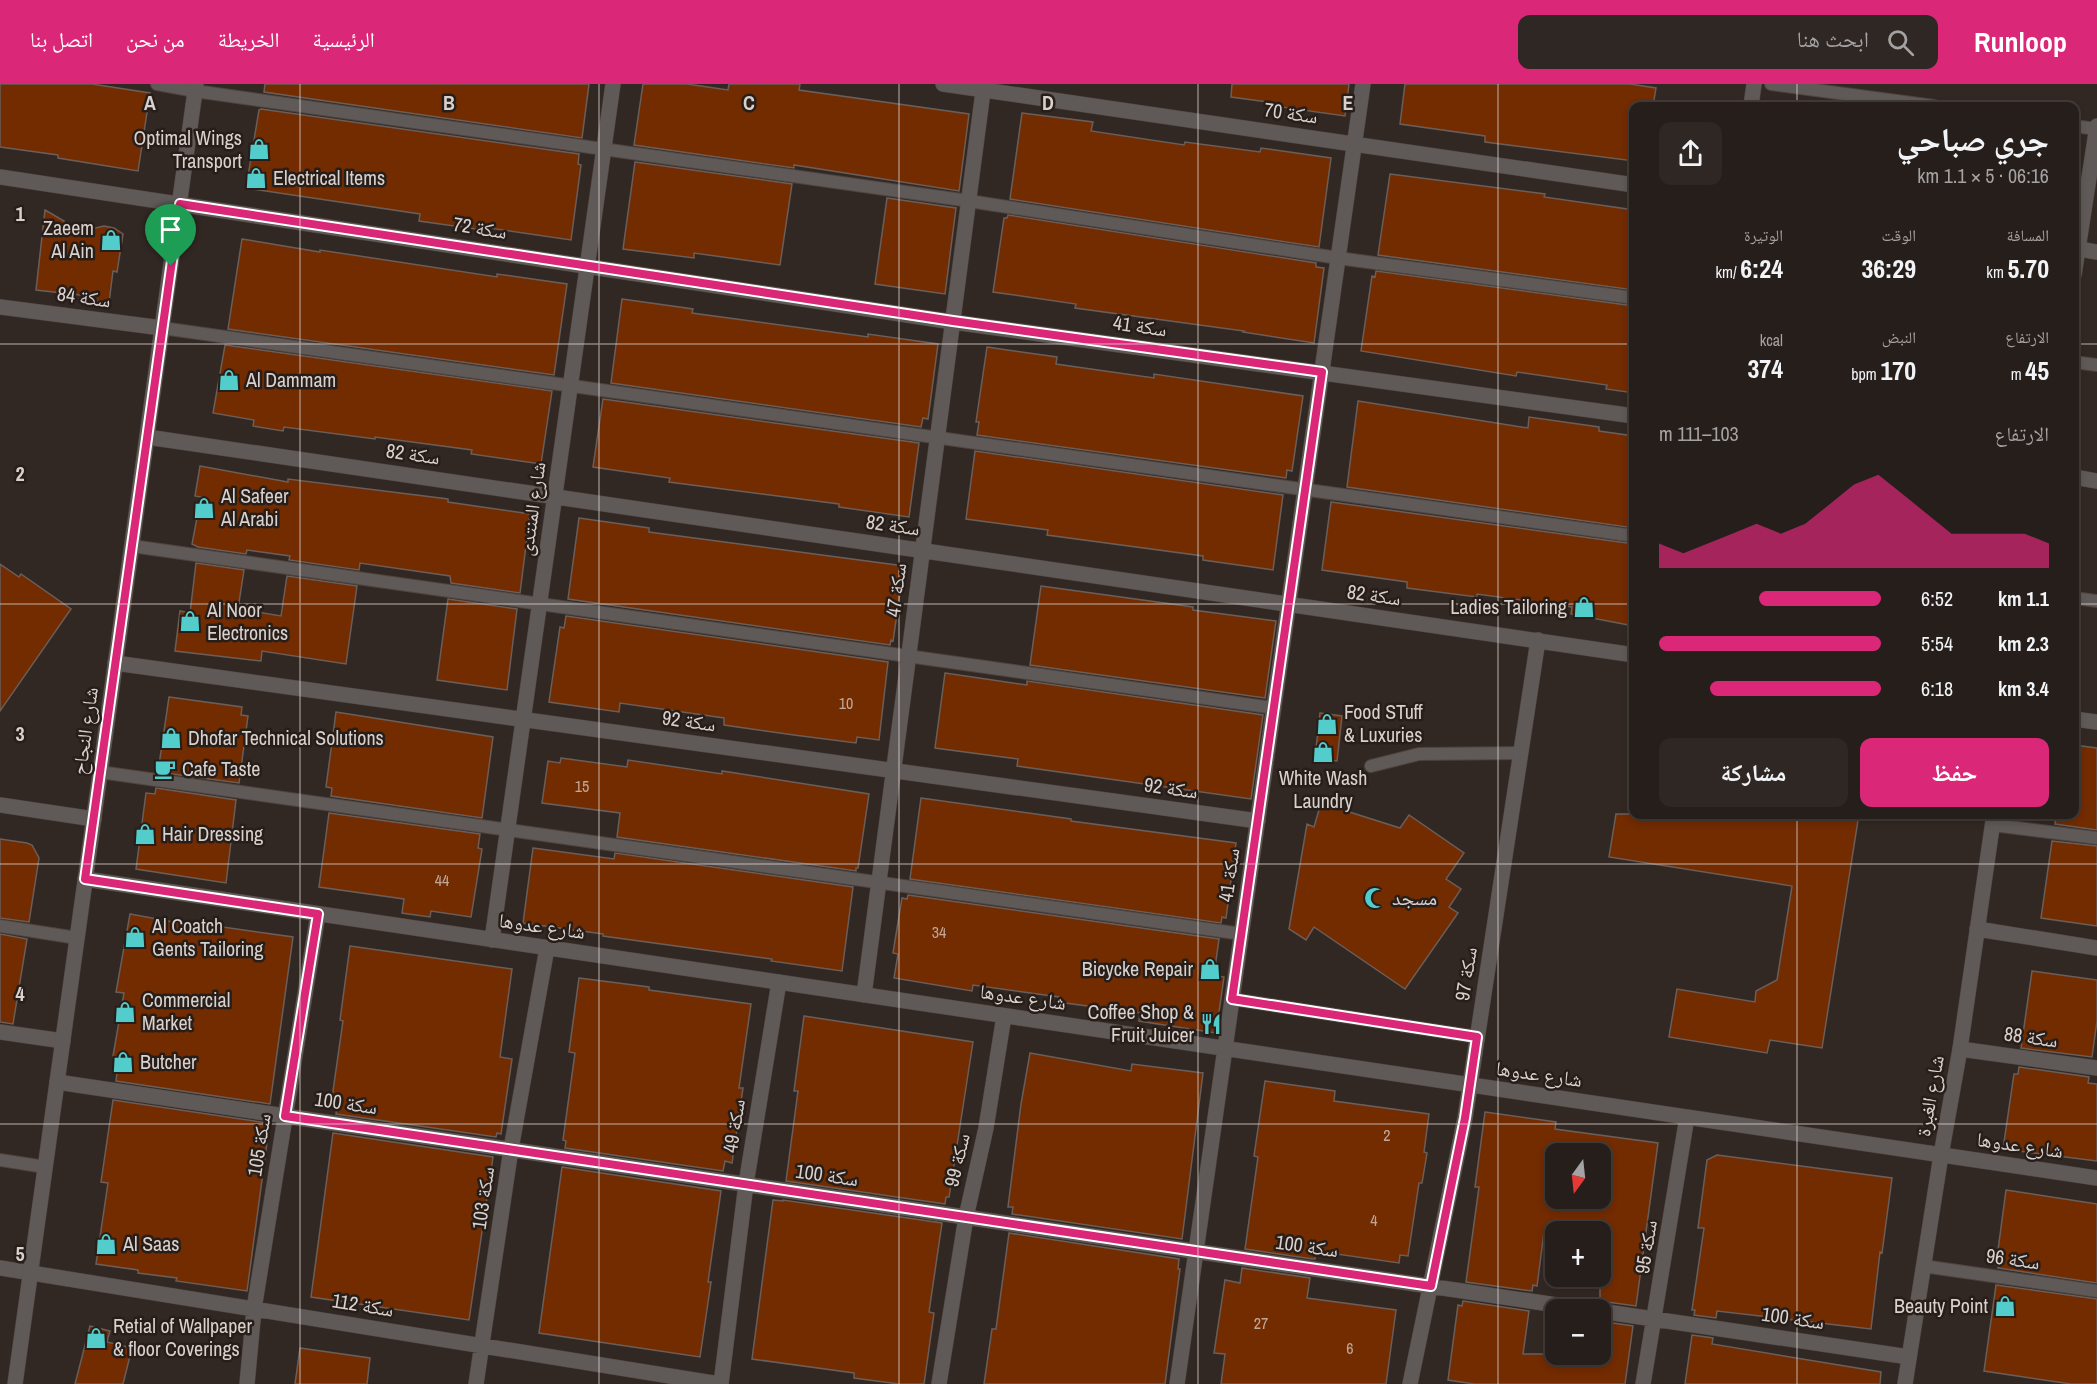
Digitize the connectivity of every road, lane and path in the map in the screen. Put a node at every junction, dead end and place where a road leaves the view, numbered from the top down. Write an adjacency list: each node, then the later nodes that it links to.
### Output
1 (157, 84): 8 (lane)
2 (613, 84): 14 (street, شارع المنتدى)
3 (943, 84): 7 (street, سكة 70)
4 (1362, 84): 13 (street, سكة 41)
5 (1754, 84): 9 (street)
6 (1771, 84): 10 (lane)
7 (984, 87): 13 (street, سكة 70); 17 (street, سكة 47)
8 (196, 88): 14 (lane); 18 (street, شارع النجاح)
9 (1752, 102)
10 (1904, 102)
11 (2079, 126): 12 (lane)
12 (2097, 128): 19 (street)
13 (1354, 144): 16 (street, سكة 70); 22 (street, سكة 41)
14 (604, 150): 17 (lane); 23 (street, شارع المنتدى)
15 (0, 177): 18 (street, سكة 72)
16 (1629, 183)
17 (969, 201): 22 (lane); 26 (street, سكة 47)
18 (180, 204): 23 (street, سكة 72); 27 (street, شارع النجاح)
19 (2079, 232)
20 (2079, 249): 21 (street)
21 (2097, 252)
22 (1338, 258): 24 (lane); 30 (street, سكة 41)
23 (587, 266): 26 (street, سكة 72); 31 (street, شارع المنتدى)
24 (1629, 297)
25 (0, 307): 27 (street, سكة 84)
26 (953, 321): 30 (street, سكة 41); 34 (street, سكة 47)
27 (162, 328): 31 (lane); 33 (street, شارع النجاح)
28 (2079, 363): 29 (lane)
29 (2097, 365)
30 (1322, 372): 32 (street, سكة 41); 37 (street, سكة 41)
31 (570, 386): 34 (lane); 38 (street, شارع المنتدى)
32 (1629, 415)
33 (147, 437): 38 (street, سكة 82); 40 (street, شارع النجاح)
34 (938, 438): 37 (lane); 41 (street, سكة 47)
35 (2079, 478): 36 (street)
36 (2097, 481)
37 (1305, 489): 39 (lane); 45 (street, سكة 41)
38 (555, 496): 41 (street, سكة 82); 44 (street, شارع المنتدى)
39 (1629, 535)
40 (132, 546): 44 (lane); 49 (street, شارع النجاح)
41 (922, 550): 45 (street, سكة 82); 48 (street, سكة 47)
42 (2079, 599): 43 (lane)
43 (2097, 601)
44 (540, 603): 48 (lane); 51 (street, شارع المنتدى)
45 (1289, 604): 46 (street, سكة 82); 50 (street, سكة 41)
46 (1538, 640): 47 (street, سكة 82); 54 (street, سكة 97)
47 (1629, 654)
48 (909, 656): 50 (lane); 56 (street, سكة 47)
49 (115, 663): 51 (street, سكة 92); 57 (street, شارع النجاح)
50 (1274, 708): 61 (street, سكة 41)
51 (524, 719): 56 (street, سكة 92); 62 (street, شارع المنتدى)
52 (2079, 720): 53 (street)
53 (2097, 722)
54 (1521, 753): 55 (lane); 79 (street, سكة 97)
55 (1371, 766)
56 (893, 770): 61 (street, سكة 92); 65 (street, سكة 47)
57 (100, 772): 59 (street, شارع النجاح); 62 (lane)
58 (0, 805): 59 (street)
59 (94, 819): 64 (street, شارع النجاح)
60 (1994, 820): 63 (lane); 68 (street, شارع الغبرة)
61 (1258, 821): 69 (street, سكة 41)
62 (508, 830): 65 (lane); 71 (street, شارع المنتدى)
63 (2097, 838)
64 (85, 879): 66 (street, شارع عدوها); 70 (street, شارع النجاح)
65 (878, 882): 69 (lane); 75 (street, سكة 47)
66 (318, 914): 71 (street, شارع عدوها); 86 (street, سكة 105)
67 (0, 926): 70 (lane)
68 (1977, 929): 73 (street); 82 (street, شارع الغبرة)
69 (1242, 934): 76 (street, سكة 41)
70 (77, 938): 80 (street, شارع النجاح)
71 (492, 940): 72 (street, شارع عدوها)
72 (547, 948): 74 (street, شارع عدوها); 88 (street, سكة 103)
73 (2097, 948)
74 (779, 982): 75 (street, شارع عدوها); 93 (street, سكة 49)
75 (864, 995): 77 (street, شارع عدوها)
76 (1232, 999): 79 (lane); 81 (street, سكة 41)
77 (1004, 1016): 81 (street, شارع عدوها); 94 (street, سكة 99)
78 (0, 1032): 80 (street)
79 (1477, 1037): 85 (street, سكة 97)
80 (63, 1041): 84 (street, شارع النجاح)
81 (1225, 1049): 85 (street, شارع عدوها); 95 (street, سكة 41)
82 (1960, 1049): 83 (street, سكة 88); 89 (street, شارع الغبرة)
83 (2097, 1068)
84 (57, 1082): 86 (street, سكة 100); 91 (street, شارع النجاح)
85 (1469, 1085): 87 (street, شارع عدوها); 99 (street, سكة 97)
86 (285, 1116): 88 (street, سكة 100); 102 (street, سكة 105)
87 (1687, 1117): 89 (street, شارع عدوها); 104 (street, سكة 95)
88 (511, 1149): 93 (street, سكة 100); 105 (street, سكة 103)
89 (1941, 1155): 92 (street, شارع عدوها); 96 (street, شارع الغبرة)
90 (0, 1160): 91 (lane)
91 (45, 1167): 98 (street, شارع النجاح)
92 (2097, 1178)
93 (746, 1184): 94 (street, سكة 100); 110 (street, سكة 49)
94 (966, 1217): 95 (street, سكة 100); 111 (street, سكة 99)
95 (1195, 1251): 99 (street, سكة 100); 112 (street, سكة 41)
96 (1923, 1266): 100 (lane, سكة 96); 106 (street, شارع الغبرة)
97 (0, 1268): 98 (street, سكة 112)
98 (30, 1272): 102 (street, سكة 112); 107 (street, شارع النجاح)
99 (1431, 1286): 101 (street, سكة 100); 113 (street, سكة 97)
100 (2097, 1291)
101 (1545, 1303)
102 (254, 1309): 105 (street, سكة 112); 108 (street, سكة 105)
103 (1611, 1313): 104 (street, سكة 100)
104 (1655, 1319): 106 (street, سكة 100); 114 (street, سكة 95)
105 (482, 1346): 109 (street, سكة 103); 110 (street, سكة 112)
106 (1909, 1356): 115 (street, شارع الغبرة)
107 (15, 1384)
108 (247, 1384)
109 (476, 1384)
110 (720, 1384)
111 (939, 1384)
112 (1177, 1384)
113 (1410, 1384)
114 (1643, 1384)
115 (1905, 1384)

